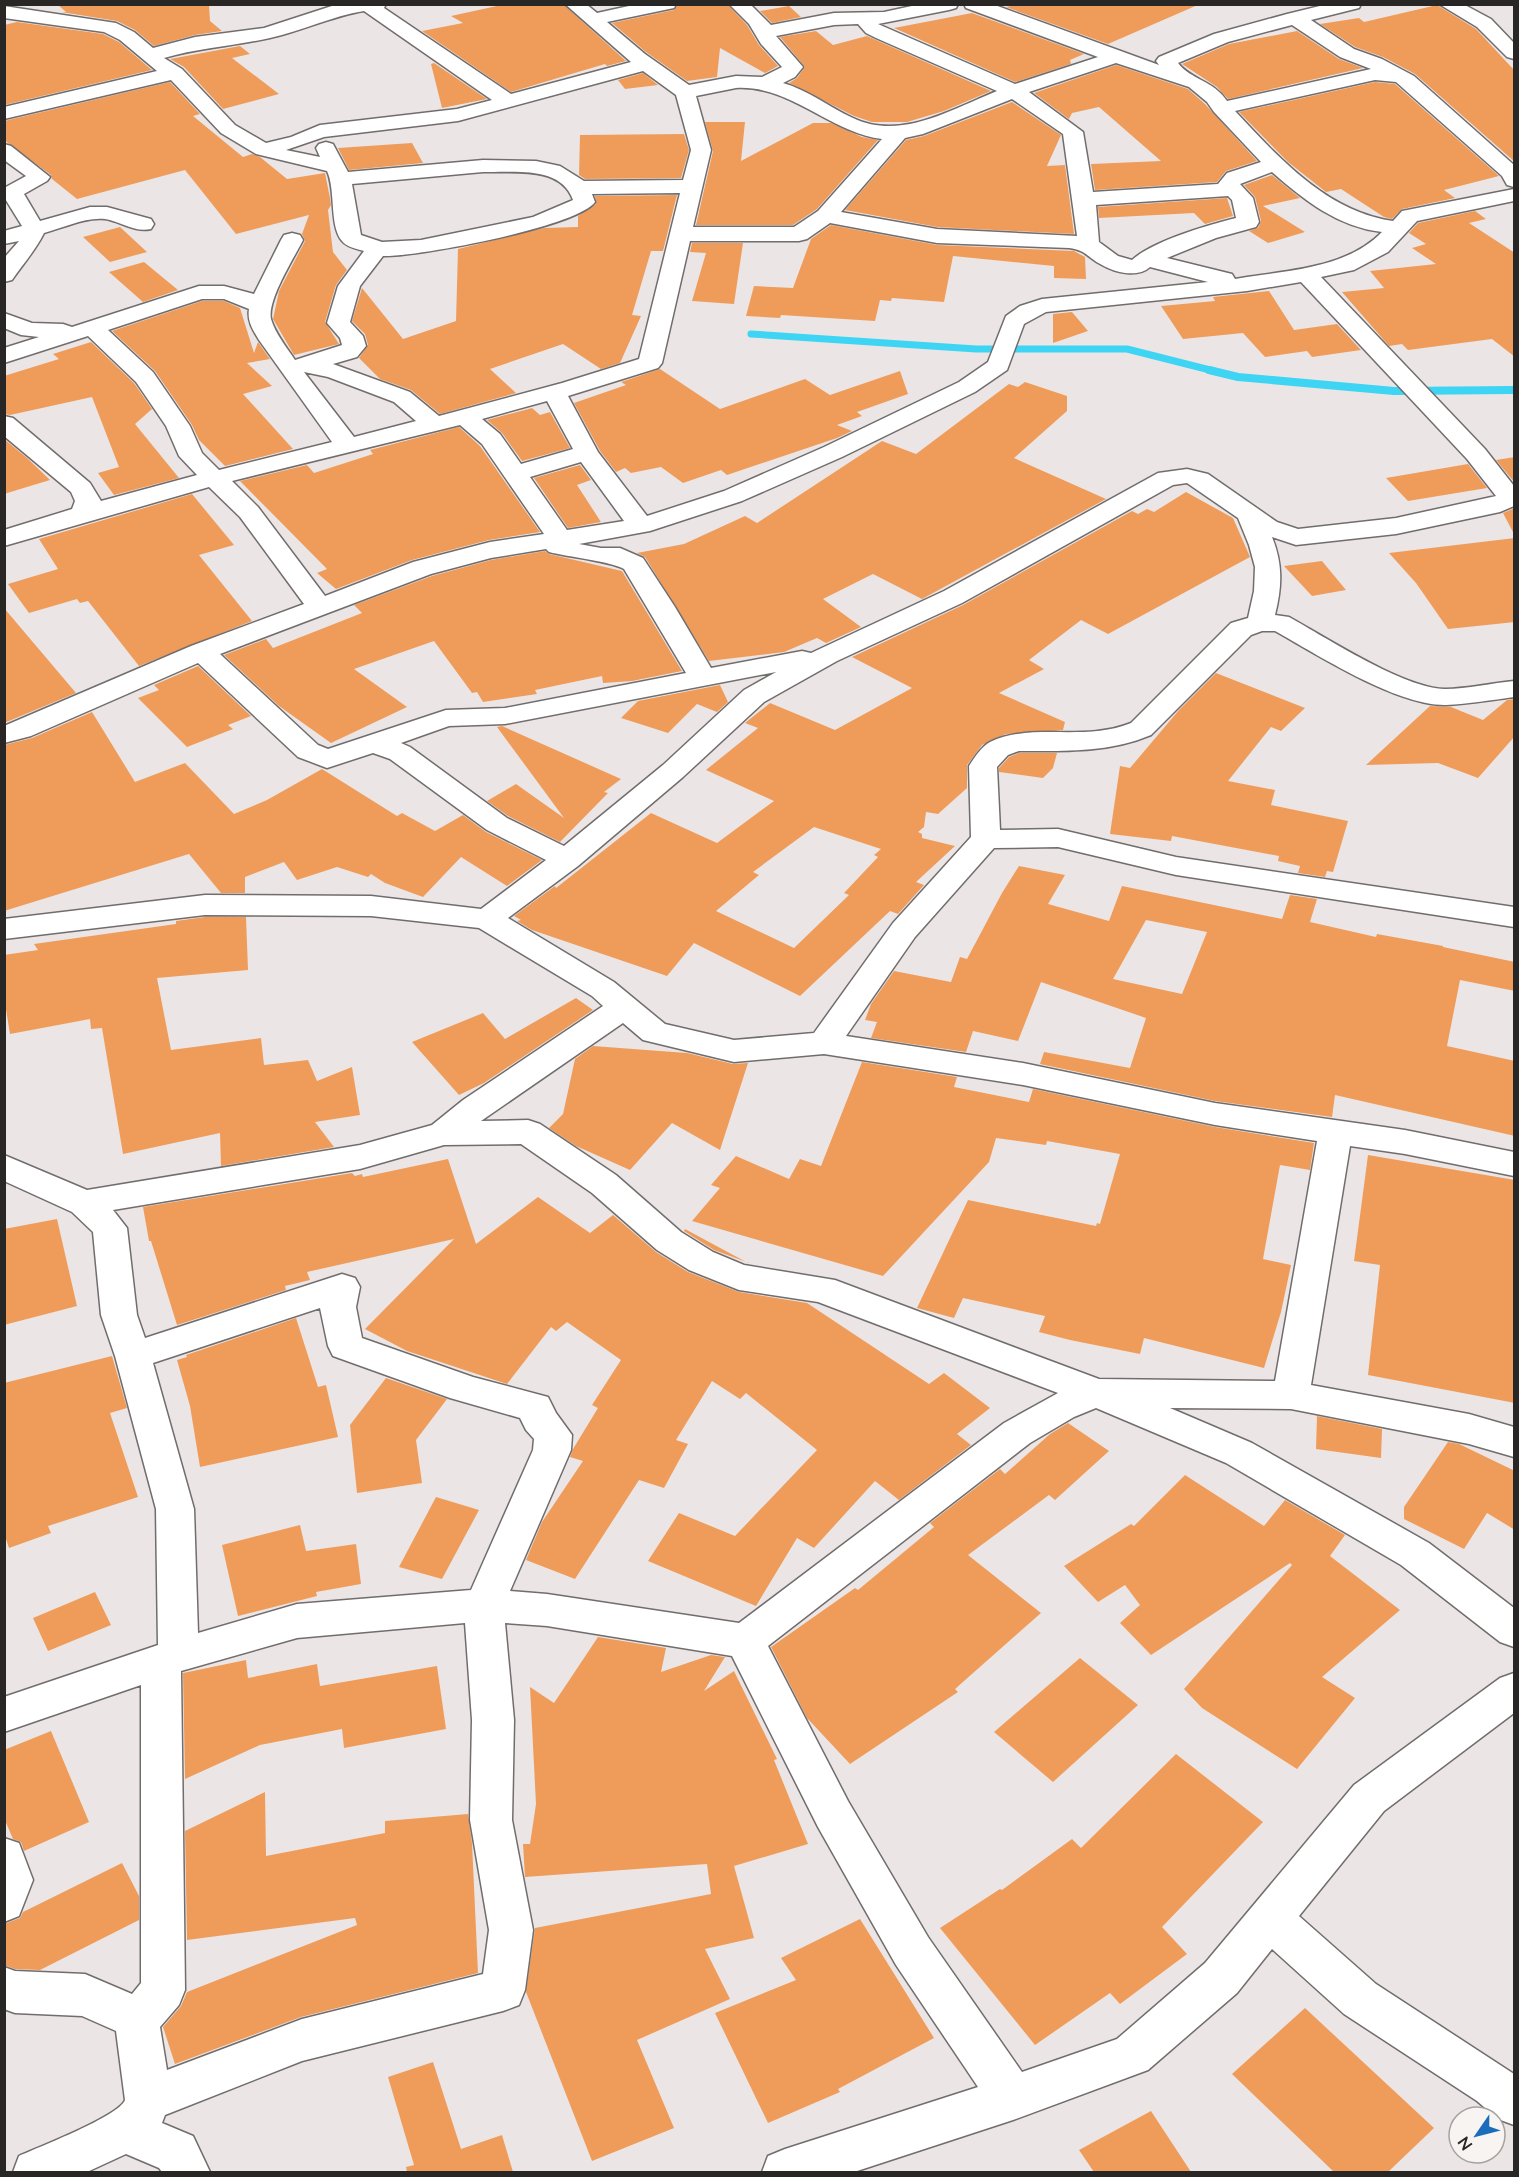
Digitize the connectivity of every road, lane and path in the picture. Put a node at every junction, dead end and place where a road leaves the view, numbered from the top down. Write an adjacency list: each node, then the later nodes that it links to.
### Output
1 (574, 4): 16 (street)
2 (667, 4): 16 (street)
3 (738, 4): 17 (street)
4 (813, 4): 13 (street)
5 (949, 4): 14 (street)
6 (973, 4): 20 (street)
7 (1352, 4): 15 (street)
8 (1448, 4): 18 (street)
9 (373, 5): 10 (street); 28 (street)
10 (339, 7): 19 (street)
11 (1267, 9): 15 (street)
12 (4, 12): 19 (street)
13 (834, 19): 14 (street); 17 (street)
14 (863, 19): 26 (street)
15 (1291, 19): 23 (street); 24 (street)
16 (592, 20): 21 (street)
17 (766, 32): 25 (street)
18 (1515, 53)
19 (151, 55): 22 (street)
20 (1116, 57): 23 (street); 26 (street)
21 (645, 64): 27 (street); 28 (street)
22 (175, 73): 30 (street); 33 (street)
23 (1178, 77): 29 (street)
24 (1407, 80): 29 (street); 40 (street)
25 (766, 83): 27 (street); 32 (street)
26 (1014, 91): 32 (street); 41 (street)
27 (685, 92): 37 (street)
28 (509, 102): 31 (street)
29 (1221, 108): 35 (street)
30 (4, 113)
31 (320, 131): 33 (street); 36 (street)
32 (899, 132): 42 (street)
33 (263, 150): 36 (street)
34 (9, 159): 45 (street)
35 (1274, 165): 39 (street); 44 (street)
36 (337, 173): 38 (street); 50 (street)
37 (693, 186): 38 (street); 46 (street)
38 (579, 187): 50 (street)
39 (1233, 189): 41 (street); 51 (street)
40 (1514, 192): 44 (street)
41 (1083, 199): 49 (street)
42 (826, 216): 46 (street); 49 (street)
43 (143, 224): 45 (street)
44 (1398, 228): 52 (street)
45 (35, 230): 47 (street); 53 (street)
46 (682, 234): 61 (street)
47 (4, 238)
48 (292, 240): 56 (street)
49 (1088, 244): 51 (street)
50 (377, 248): 60 (street)
51 (1141, 263): 54 (street); 55 (street)
52 (1306, 274): 54 (street); 72 (street)
53 (4, 275)
54 (1247, 284): 55 (street)
55 (1169, 292): 71 (street)
56 (261, 306): 58 (street); 60 (street)
57 (4, 320): 58 (street)
58 (84, 329): 59 (street); 68 (street)
59 (4, 356)
60 (295, 365): 64 (street); 65 (street)
61 (554, 392): 62 (street); 66 (street)
62 (464, 416): 64 (street); 67 (street)
63 (4, 423): 69 (street)
64 (434, 424): 65 (street)
65 (345, 445): 68 (street)
66 (587, 453): 67 (street); 71 (street)
67 (514, 474): 74 (street)
68 (213, 477): 69 (street); 77 (street)
69 (82, 512): 73 (street)
70 (1249, 514): 72 (street); 76 (street); 80 (street)
71 (630, 528): 74 (street); 75 (street)
72 (1296, 537): 76 (street)
73 (4, 538)
74 (549, 541): 75 (street); 77 (street)
75 (601, 556): 81 (street)
76 (1268, 556): 78 (street)
77 (321, 607): 79 (street)
78 (1260, 623): 82 (street); 85 (street)
79 (201, 652): 83 (street); 84 (street)
80 (827, 655): 81 (street); 86 (street)
81 (702, 677): 84 (street)
82 (1515, 689)
83 (4, 735)
84 (374, 743): 86 (street)
85 (986, 840): 87 (street); 91 (street)
86 (567, 859): 88 (street)
87 (1515, 917)
88 (487, 919): 89 (street); 90 (street)
89 (4, 929)
90 (624, 1007): 91 (street); 93 (street)
91 (824, 1042): 92 (street)
92 (1335, 1132): 94 (street); 99 (street)
93 (444, 1133): 96 (street); 98 (street)
94 (1515, 1164)
95 (4, 1167): 96 (street)
96 (84, 1203): 97 (street)
97 (133, 1356): 101 (street); 104 (street)
98 (1097, 1393): 99 (street); 102 (street); 103 (street)
99 (1291, 1395): 100 (street)
100 (1515, 1442)
101 (484, 1605): 103 (street); 104 (street); 114 (street)
102 (1515, 1630)
103 (745, 1641): 112 (street)
104 (170, 1658): 106 (street); 111 (street)
105 (1515, 1690): 109 (street)
106 (4, 1715)
107 (4, 1857): 108 (street)
108 (4, 1902)
109 (1270, 1919): 112 (street); 113 (street)
110 (4, 1988): 111 (street)
111 (135, 2018): 114 (street)
112 (1013, 2098): 117 (street)
113 (1515, 2103)
114 (136, 2116): 115 (street); 116 (street)
115 (36, 2172)
116 (187, 2172)
117 (785, 2172)

